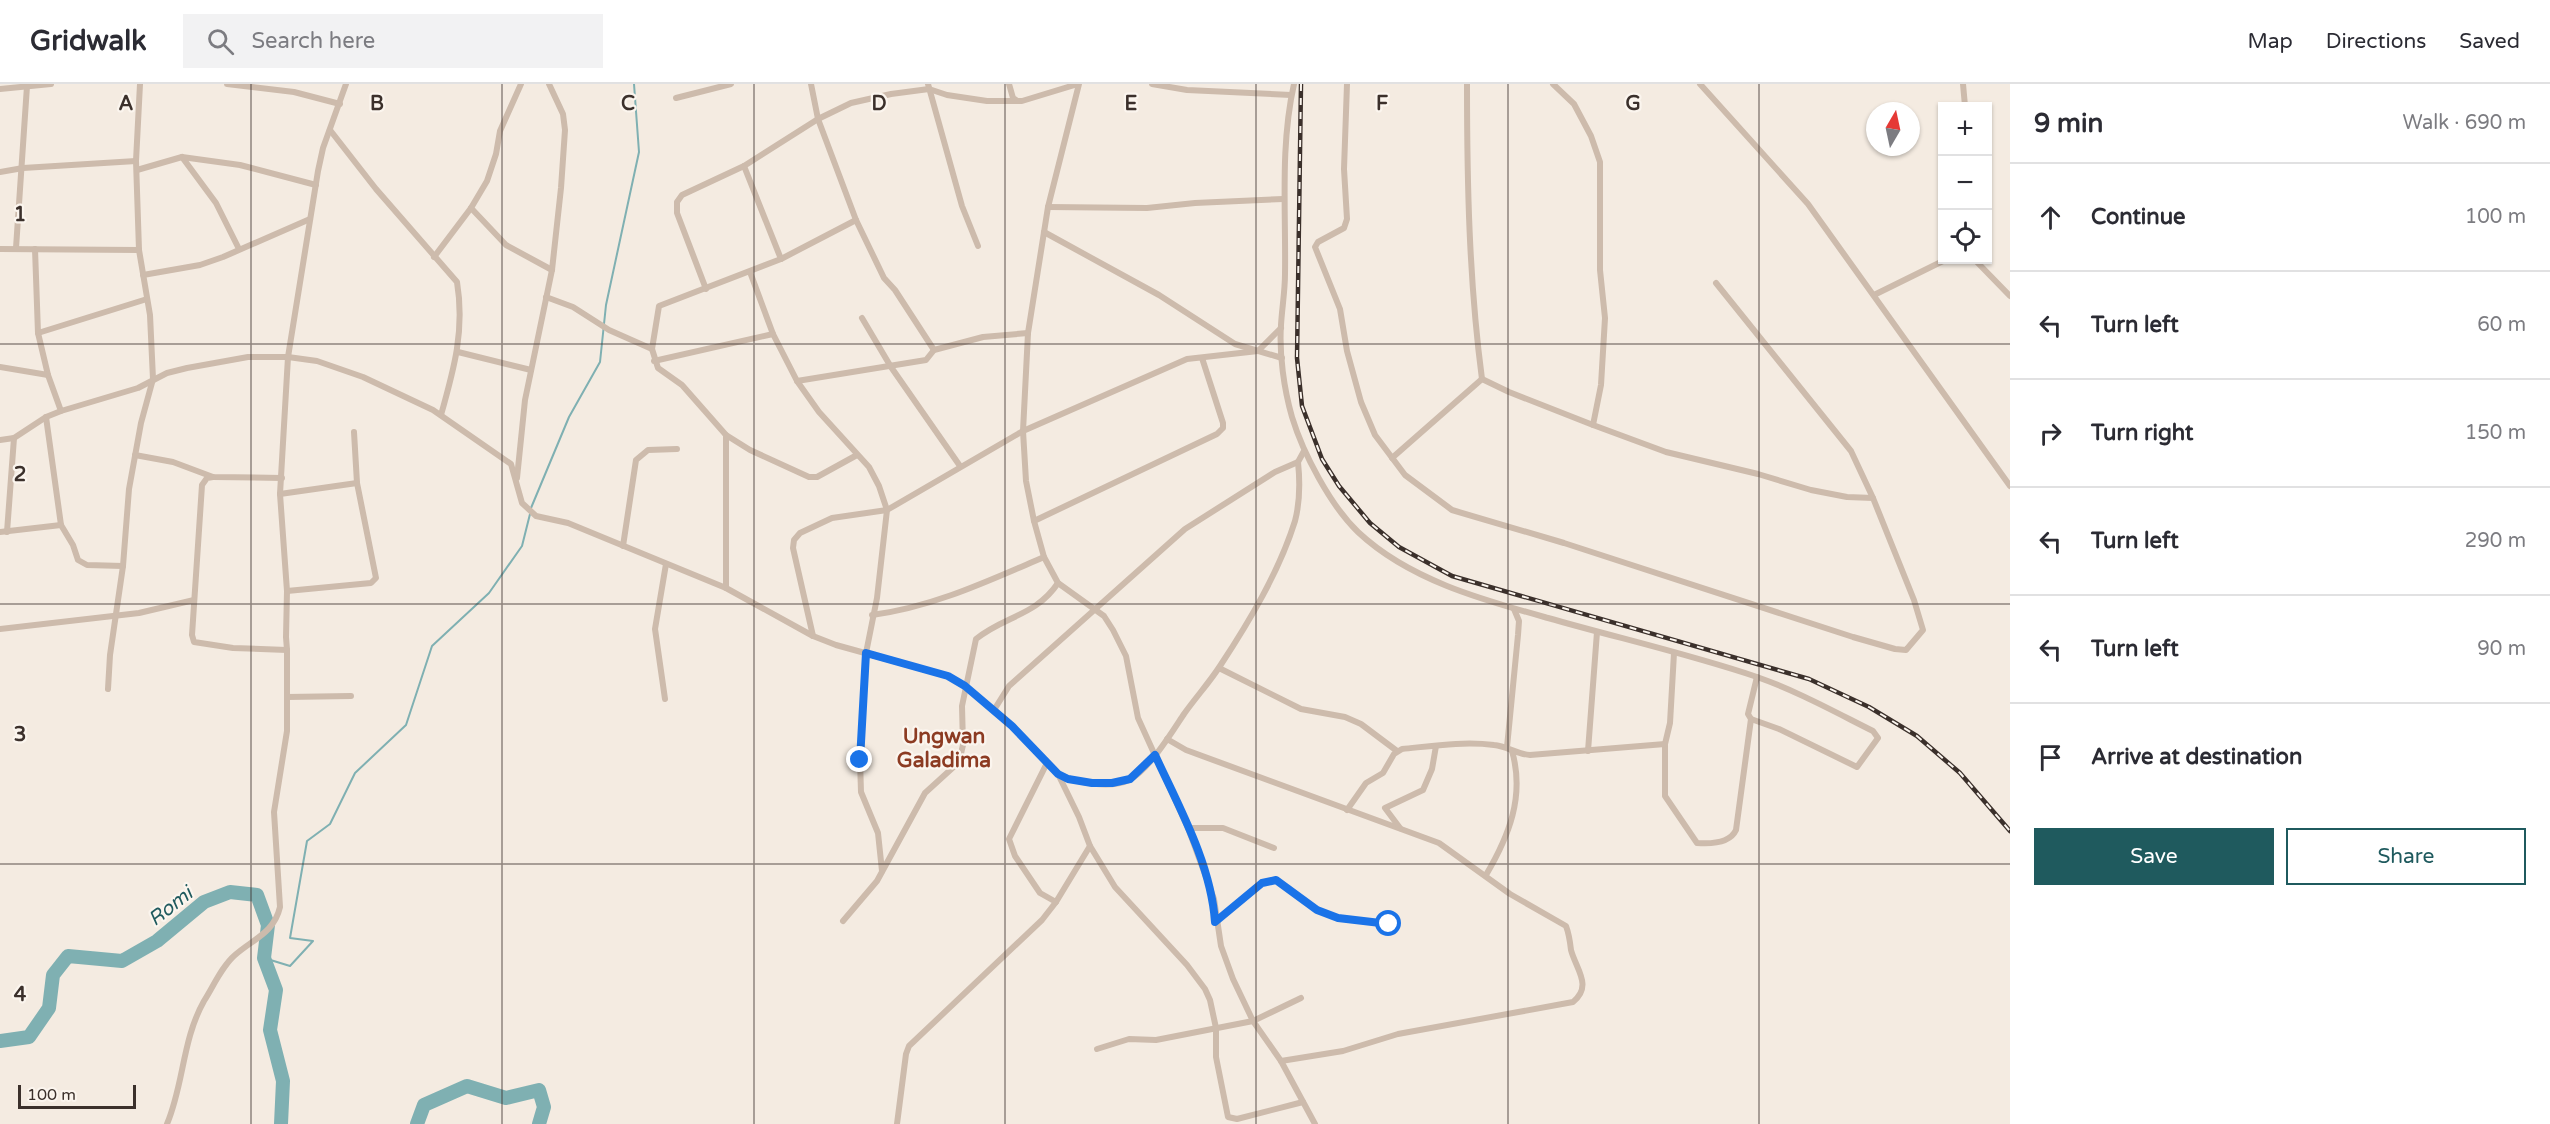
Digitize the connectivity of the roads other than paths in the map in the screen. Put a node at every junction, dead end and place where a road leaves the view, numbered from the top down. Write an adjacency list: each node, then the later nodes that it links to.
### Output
1 (51, 84): 20 (street)
2 (140, 84): 33 (street)
3 (226, 84): 23 (street)
4 (295, 84): 23 (street)
5 (346, 84): 29 (street)
6 (521, 84): 41 (street)
7 (549, 84): 55 (street)
8 (731, 84): 26 (street)
9 (811, 84): 30 (street)
10 (1009, 84): 27 (street)
11 (1079, 84): 27 (street); 40 (street)
12 (1152, 84): 25 (street)
13 (1294, 84): 25 (street)
14 (1347, 84): 97 (street)
15 (1467, 84): 82 (street)
16 (1553, 84): 87 (street)
17 (1700, 84): 24 (street)
18 (1707, 84): 24 (street)
19 (1963, 84): 28 (street)
20 (27, 86): 22 (street); 35 (street)
21 (929, 86): 27 (street); 30 (street); 45 (street)
22 (0, 89)
23 (294, 92): 29 (street)
24 (1707, 92): 60 (street)
25 (1291, 95): 39 (street)
26 (676, 98)
27 (1017, 100)
28 (1965, 102)
29 (340, 104): 31 (street)
30 (818, 119): 34 (street); 43 (street)
31 (330, 130): 38 (street); 51 (street)
32 (182, 157): 36 (street); 38 (street); 49 (street)
33 (136, 161): 35 (street); 36 (street)
34 (744, 166): 52 (street); 59 (street)
35 (23, 168): 37 (street); 46 (street)
36 (137, 170): 50 (street)
37 (0, 172)
38 (316, 185): 42 (street)
39 (1283, 199): 40 (street); 65 (street)
40 (1048, 207): 44 (street)
41 (471, 208): 51 (street); 55 (street)
42 (310, 219): 49 (street); 73 (street)
43 (856, 220): 52 (street); 70 (street)
44 (1044, 232): 67 (street); 71 (street)
45 (978, 246)
46 (16, 248): 47 (street); 48 (street)
47 (0, 249)
48 (34, 249): 50 (street); 66 (street)
49 (239, 249): 57 (street)
50 (139, 250): 57 (street)
51 (434, 257): 72 (street)
52 (782, 259): 56 (street)
53 (1938, 263): 60 (street)
54 (1979, 264): 61 (street)
55 (552, 270): 62 (street)
56 (750, 272): 59 (street); 68 (street)
57 (143, 275): 63 (street)
58 (1716, 283): 106 (street)
59 (706, 289): 69 (street)
60 (1874, 295): 104 (street)
61 (2010, 296)
62 (546, 297): 69 (street); 79 (street)
63 (147, 299): 66 (street); 81 (street)
64 (862, 318): 78 (street)
65 (1281, 328): 71 (street); 75 (street)
66 (38, 333): 80 (street)
67 (1028, 333): 70 (street); 88 (street)
68 (773, 334): 76 (street); 83 (street)
69 (652, 349): 76 (street)
70 (934, 350): 78 (street)
71 (1258, 351): 74 (street); 75 (street)
72 (458, 352): 79 (street); 85 (street)
73 (288, 357): 81 (street); 85 (street); 101 (street)
74 (1202, 358): 88 (street); 108 (street)
75 (1282, 358): 94 (street)
76 (654, 361): 90 (street)
77 (0, 367): 80 (street)
78 (891, 367): 83 (street); 99 (street)
79 (531, 370): 102 (street)
80 (48, 375): 84 (street)
81 (153, 379): 84 (street); 96 (street)
82 (1482, 379): 87 (street); 97 (street)
83 (797, 381): 95 (street)
84 (61, 411): 86 (street)
85 (441, 415): 102 (street)
86 (46, 417): 91 (street); 109 (street)
87 (1593, 424): 106 (street)
88 (1023, 431): 99 (street); 108 (street)
89 (354, 432): 103 (street)
90 (726, 435): 95 (street); 116 (street)
91 (14, 438): 92 (street); 110 (street)
92 (0, 440)
93 (678, 449): 111 (street)
94 (1304, 451): 98 (street); 120 (street)
95 (857, 454): 107 (street)
96 (135, 455): 100 (street); 114 (street)
97 (1392, 458): 106 (street)
98 (1298, 462): 119 (street); 129 (street)
99 (960, 466): 107 (street)
100 (213, 477): 101 (street); 118 (street)
101 (282, 478): 105 (street)
102 (517, 480): 111 (street)
103 (357, 483): 105 (street); 117 (street)
104 (2010, 486)
105 (280, 494): 117 (street)
106 (1873, 498)
107 (887, 510): 122 (street); 125 (street)
108 (1034, 521): 112 (street)
109 (61, 525): 110 (street); 114 (street)
110 (3, 532)
111 (623, 546): 113 (street)
112 (1044, 557): 115 (street); 122 (street)
113 (666, 564): 116 (street); 135 (street)
114 (123, 566): 121 (street)
115 (1058, 583): 119 (street); 131 (street)
116 (726, 588): 125 (street)
117 (287, 591): 126 (street)
118 (194, 600): 121 (street); 126 (street)
119 (1095, 608): 136 (street); 144 (street)
120 (1514, 609): 124 (street); 141 (street)
121 (115, 614): 123 (street); 132 (street)
122 (872, 615): 127 (street)
123 (0, 629)
124 (1597, 632): 128 (street); 143 (street)
125 (813, 636): 127 (street)
126 (287, 650): 134 (street)
127 (866, 653): 131 (street); 152 (street)
128 (1674, 653): 130 (street); 139 (street)
129 (1219, 668): 138 (street); 142 (street)
130 (1757, 677): 137 (street); 137 (street)
131 (965, 686): 136 (street); 152 (street)
132 (108, 689)
133 (351, 696): 134 (street)
134 (287, 697): 164 (street)
135 (665, 699)
136 (994, 710): 145 (street)
137 (1751, 719): 139 (street)
138 (1167, 739): 144 (street); 147 (street)
139 (1665, 744): 143 (street)
140 (1436, 746): 141 (street); 142 (street); 149 (street)
141 (1510, 749): 143 (street); 153 (street)
142 (1396, 751): 147 (street)
143 (1588, 751)
144 (1155, 755): 146 (street); 148 (street)
145 (1047, 763): 146 (street); 154 (street)
146 (1058, 774): 150 (street)
147 (1347, 810): 149 (street)
148 (1188, 828): 151 (street); 156 (street)
149 (1400, 829): 153 (street)
150 (1090, 846): 154 (street); 160 (street)
151 (1274, 848)
152 (882, 871): 155 (street)
153 (1486, 874): 162 (street)
154 (1056, 902): 165 (street)
155 (843, 921)
156 (1215, 922): 157 (street); 159 (street)
157 (1389, 924)
158 (1301, 998): 159 (street)
159 (1253, 1021): 160 (street); 162 (street)
160 (1216, 1028): 161 (street); 163 (street)
161 (1097, 1049)
162 (1281, 1061): 163 (street)
163 (1303, 1102): 166 (street)
164 (167, 1124)
165 (897, 1124)
166 (1315, 1124)

